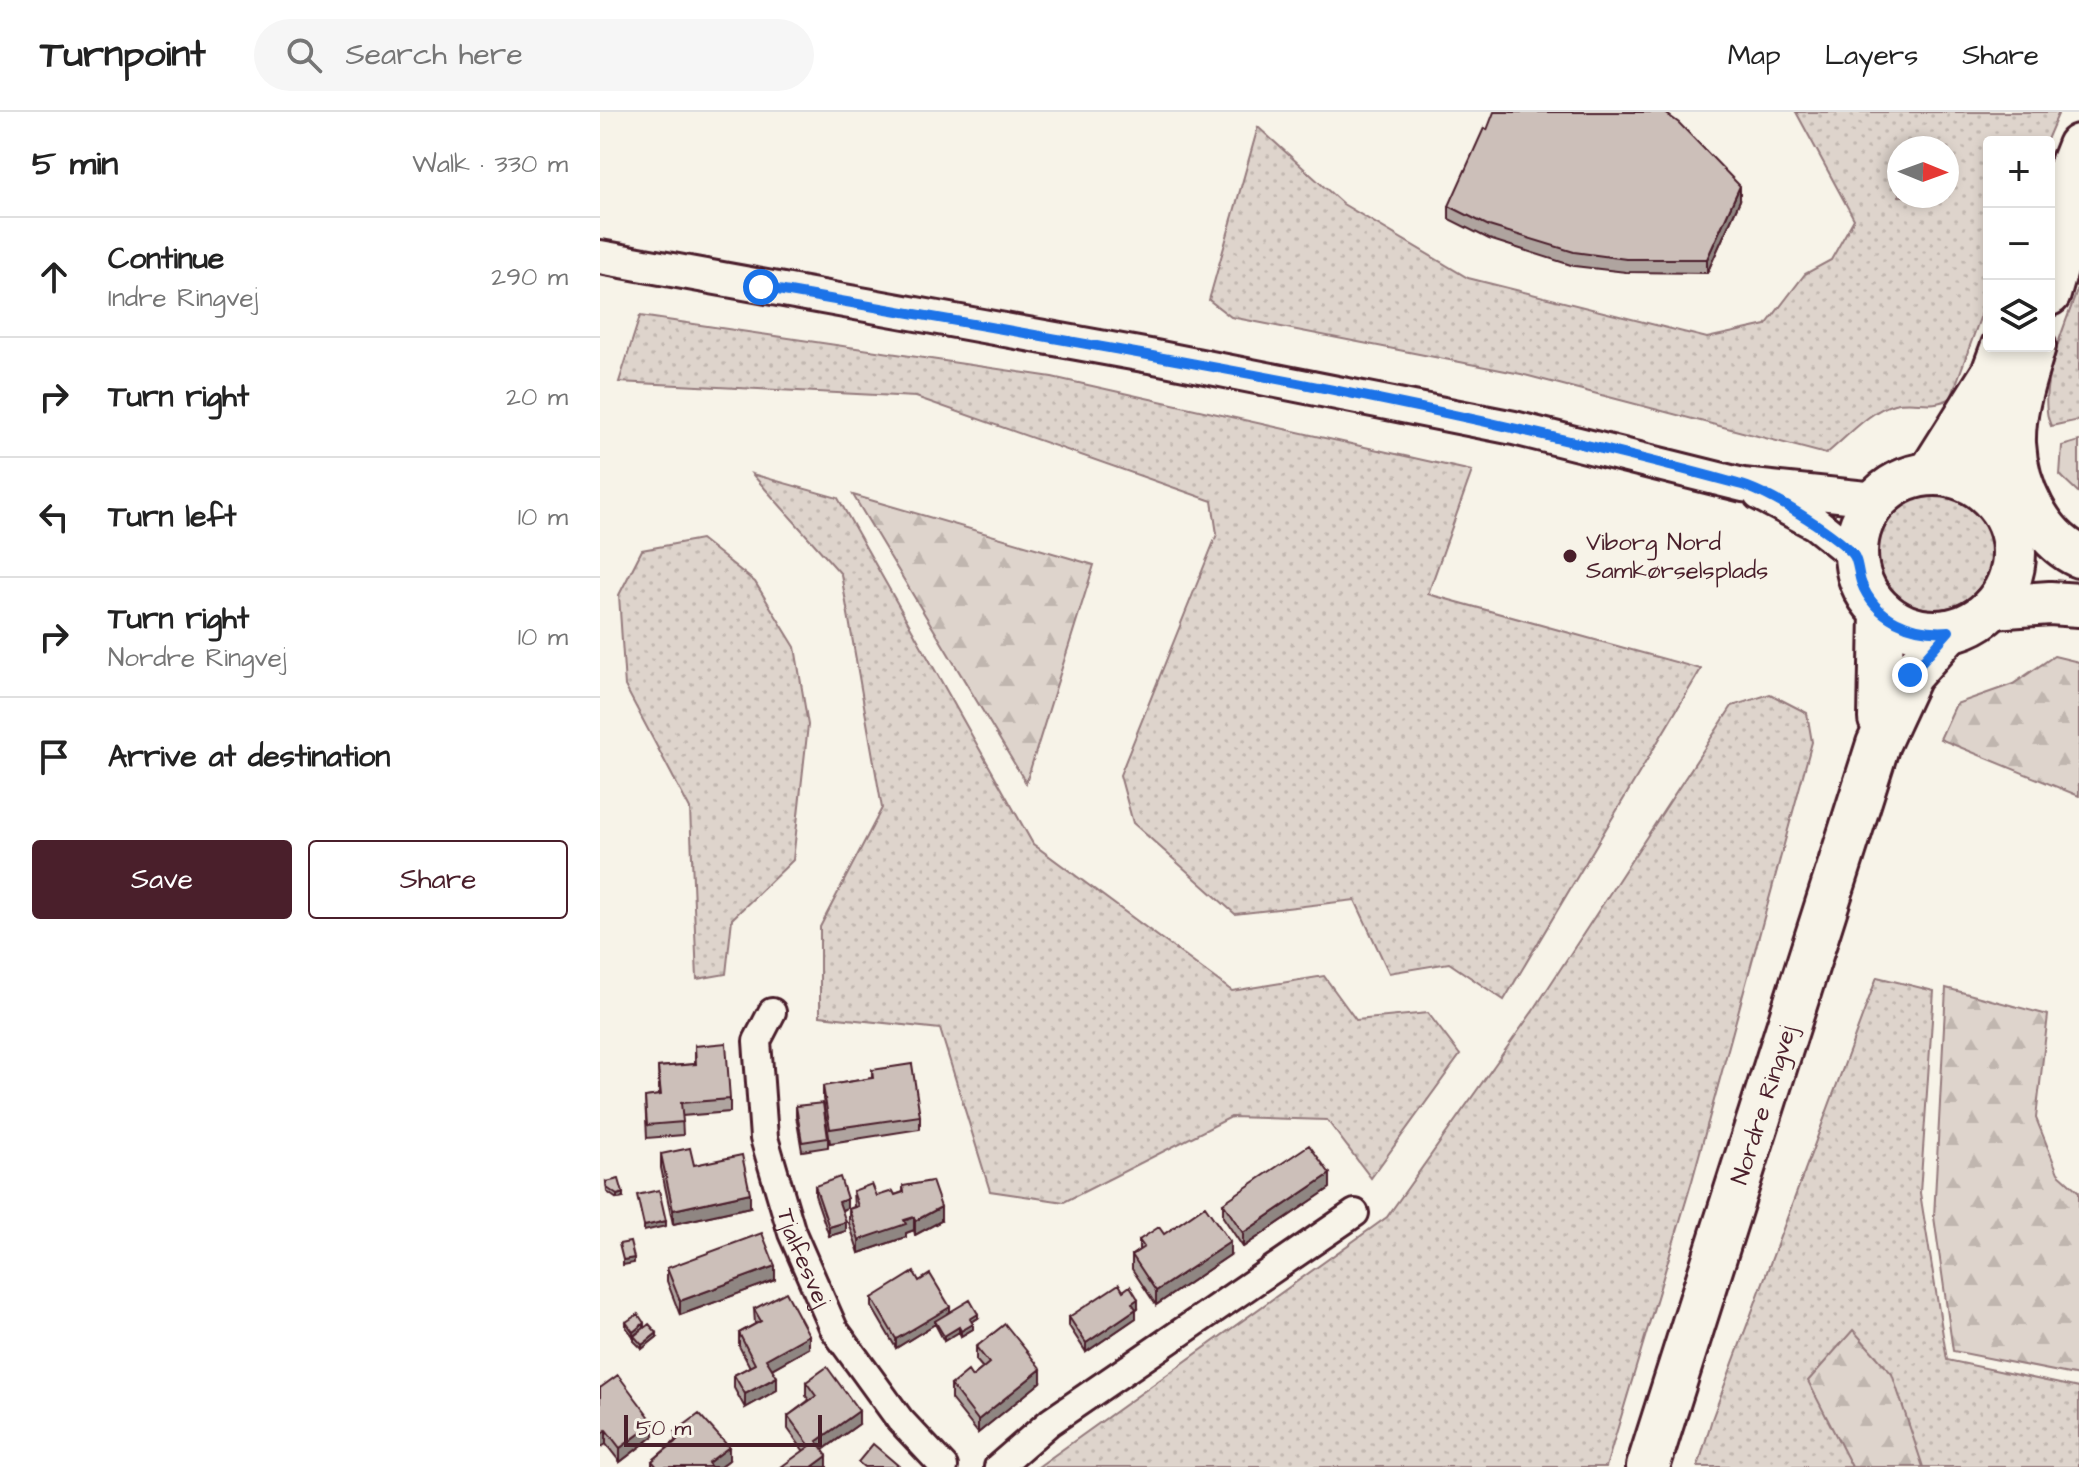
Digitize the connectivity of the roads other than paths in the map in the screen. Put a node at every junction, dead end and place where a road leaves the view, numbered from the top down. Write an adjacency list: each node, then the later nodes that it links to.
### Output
1 (2079, 146): 3 (main road)
2 (2079, 189): 5 (main road)
3 (2055, 208)
4 (600, 257): 9 (street)
5 (2053, 280)
6 (2032, 352): 14 (main road)
7 (1998, 360): 8 (main road); 10 (main road)
8 (1930, 473): 10 (main road); 11 (main road)
9 (1743, 485): 11 (street); 13 (street)
10 (1986, 491): 12 (main road)
11 (1876, 499): 13 (main road)
12 (2014, 544): 15 (main road); 17 (main road)
13 (1855, 555): 18 (main road)
14 (2079, 556)
15 (2079, 585)
16 (2079, 605): 17 (main road)
17 (1993, 607): 19 (main road)
18 (1882, 612): 19 (main road); 20 (main road, Nordre Ringvej)
19 (1949, 631): 20 (main road, Nordre Ringvej)
20 (1878, 744): 25 (main road, Nordre Ringvej)
21 (772, 1012): 23 (street, Tjalfesvej)
22 (1355, 1213): 24 (street)
23 (944, 1467)
24 (998, 1467)
25 (1648, 1467)

